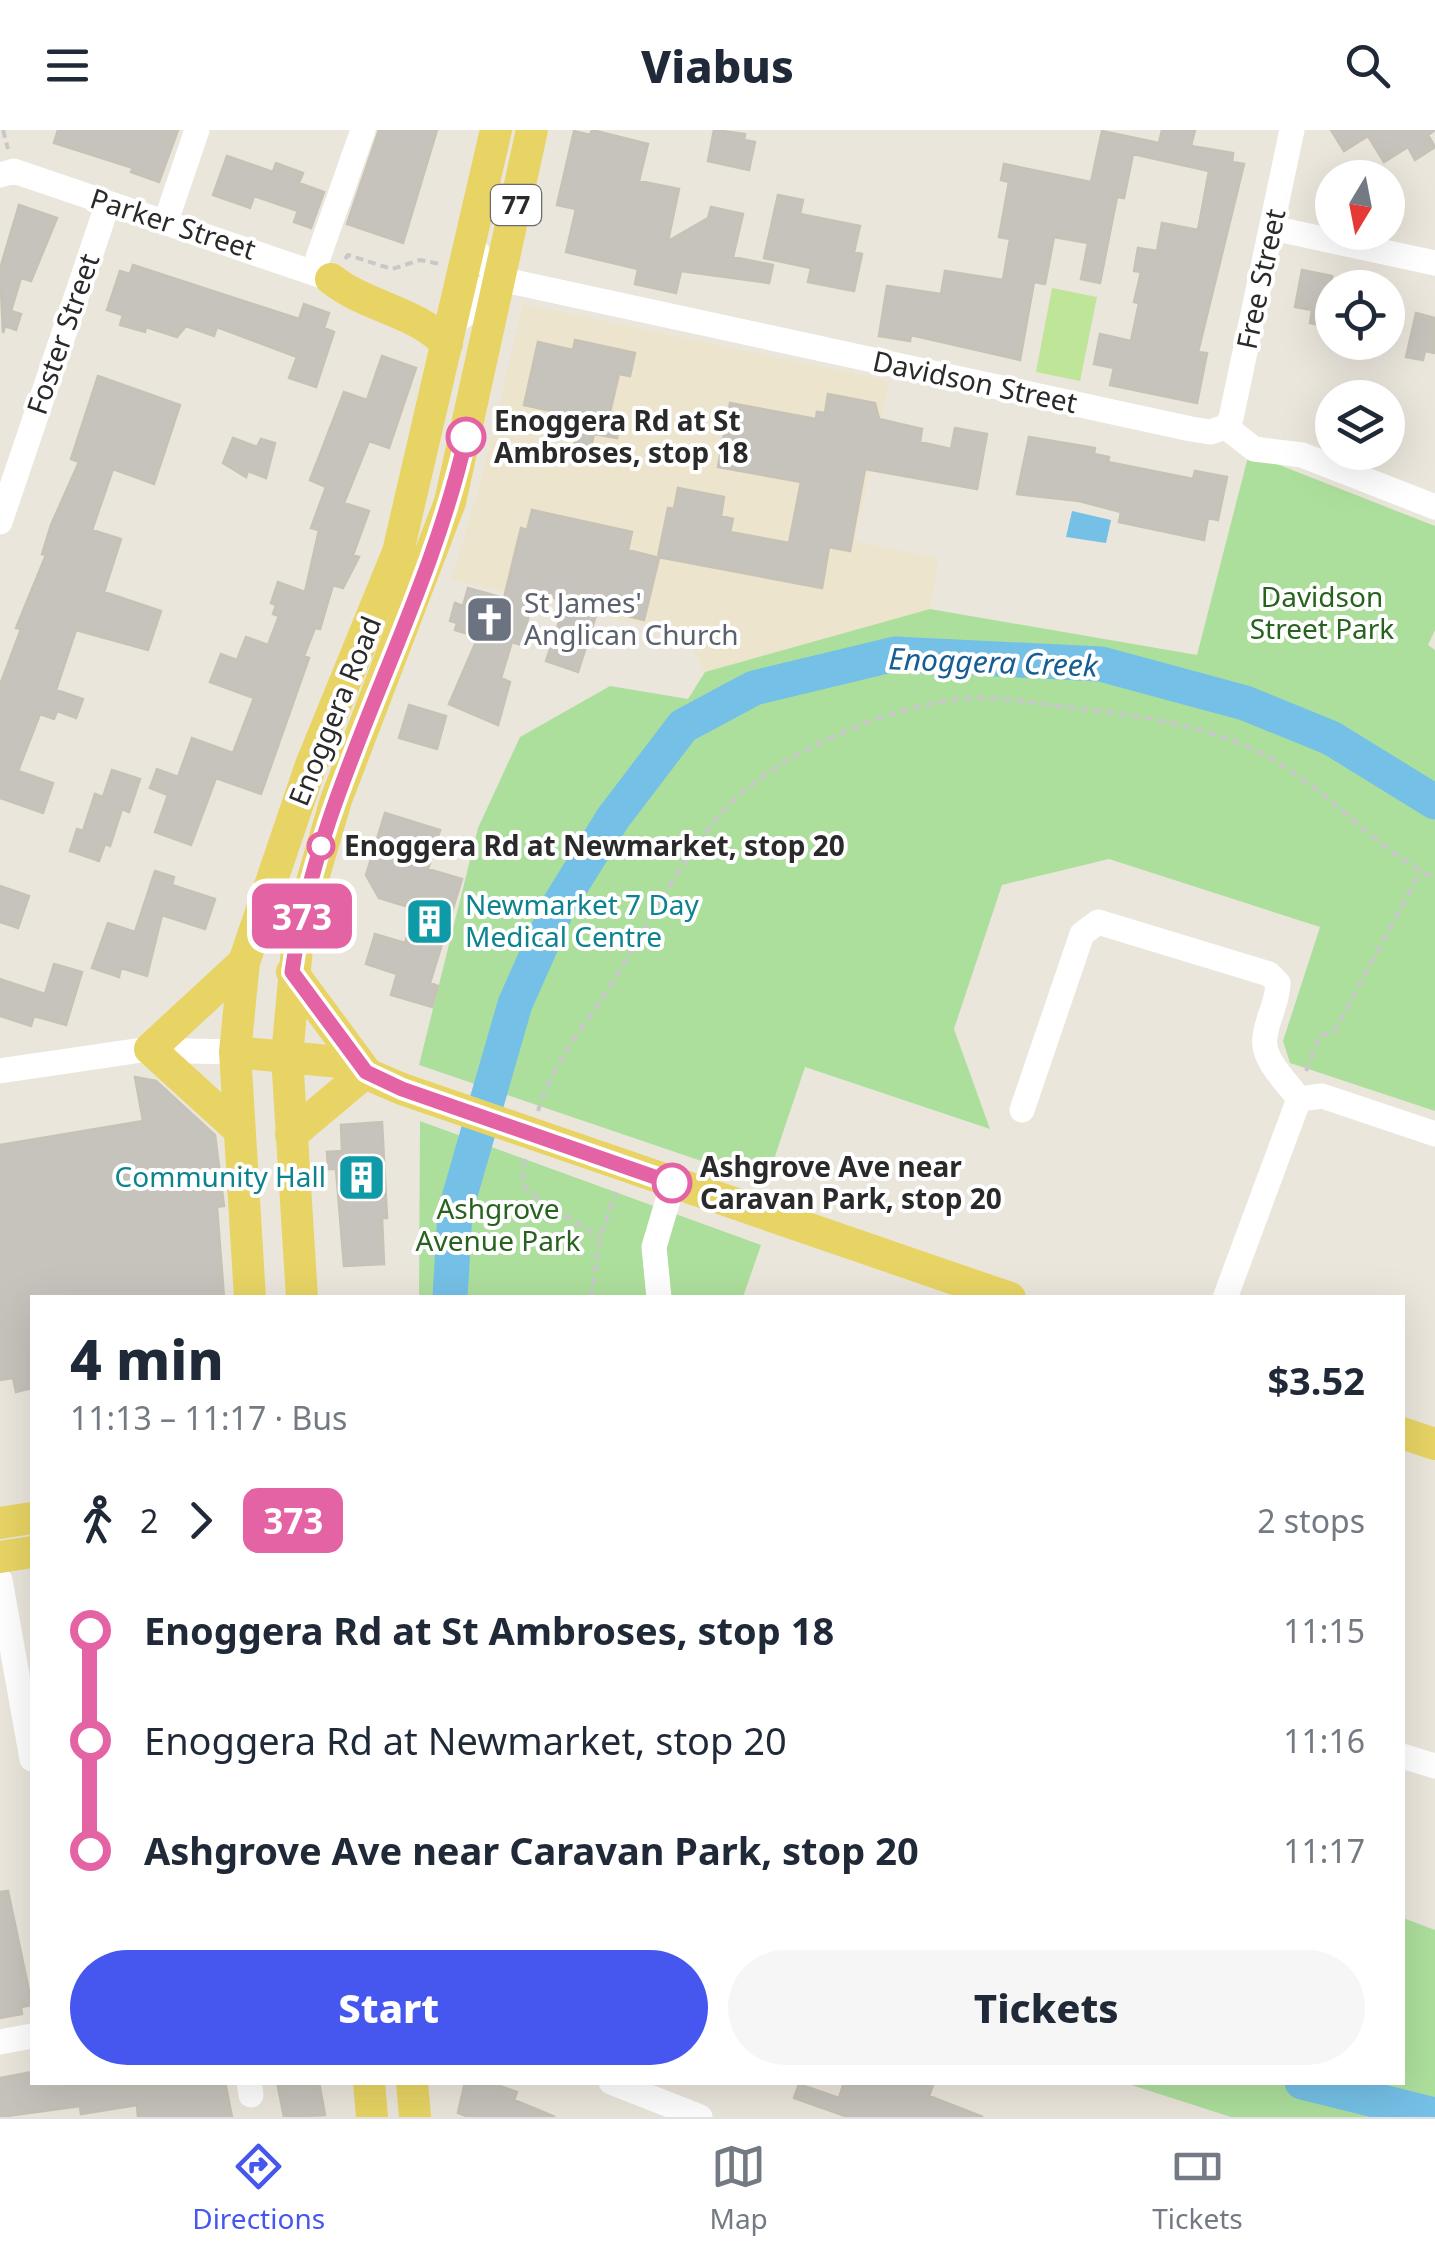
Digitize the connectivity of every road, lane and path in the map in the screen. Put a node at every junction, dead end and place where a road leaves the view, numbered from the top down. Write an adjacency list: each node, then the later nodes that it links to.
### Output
1 (197, 130): 8 (street)
2 (363, 130): 13 (street)
3 (496, 130): 10 (main road, Enoggera Road / 77)
4 (532, 130): 14 (main road, Enoggera Road / 77)
5 (1292, 130): 9 (street, Free Street)
6 (7, 173): 7 (street, Parker Street)
7 (108, 203): 8 (street, Parker Street); 18 (street, Foster Street)
8 (166, 221): 13 (street, Parker Street)
9 (1272, 228): 11 (street); 16 (street, Free Street)
10 (469, 243): 14 (street); 15 (main road, Enoggera Road / 77)
11 (1435, 264)
12 (444, 266): 13 (path)
13 (322, 276): 15 (main road)
14 (500, 279): 15 (street); 16 (street, Davidson Street); 22 (main road, Enoggera Road / 77)
15 (449, 335): 21 (main road, Enoggera Road / 77)
16 (1226, 427): 17 (street, Davidson Street)
17 (1435, 507)
18 (0, 522)
19 (1421, 871): 20 (path); 28 (path); 33 (path)
20 (1435, 878)
21 (244, 962): 23 (main road); 24 (main road, Enoggera Road / 77)
22 (292, 972): 25 (main road, Enoggera Road / 77); 27 (main road)
23 (150, 1050): 24 (street); 26 (street); 30 (main road)
24 (235, 1052): 25 (main road); 30 (main road, Enoggera Road / 77)
25 (288, 1056): 27 (main road); 32 (main road, Enoggera Road / 77)
26 (0, 1071)
27 (366, 1072): 32 (main road); 33 (main road)
28 (1298, 1099): 29 (street); 31 (street); 42 (street)
29 (1022, 1110)
30 (238, 1129): 37 (main road, Enoggera Road / 77)
31 (1435, 1134)
32 (290, 1135): 38 (main road, Enoggera Road / 77)
33 (538, 1140): 34 (main road); 36 (path)
34 (673, 1183): 40 (street); 41 (main road)
35 (617, 1187): 36 (path)
36 (600, 1238): 39 (path)
37 (250, 1295)
38 (302, 1295)
39 (591, 1295)
40 (659, 1295)
41 (1001, 1295)
42 (1227, 1295)
43 (1405, 1434): 44 (main road)
44 (1435, 1444)
45 (30, 1518): 46 (main road)
46 (0, 1523)
47 (30, 1552): 48 (main road)
48 (0, 1557)
49 (0, 1580): 50 (street)
50 (18, 1691): 51 (street)
51 (30, 1749)
52 (1405, 1757): 53 (street)
53 (1435, 1766)
54 (30, 2036): 55 (street)
55 (0, 2042)
56 (369, 2085): 59 (main road)
57 (412, 2085): 60 (main road)
58 (619, 2085): 61 (street)
59 (372, 2117)
60 (415, 2117)
61 (700, 2117)

